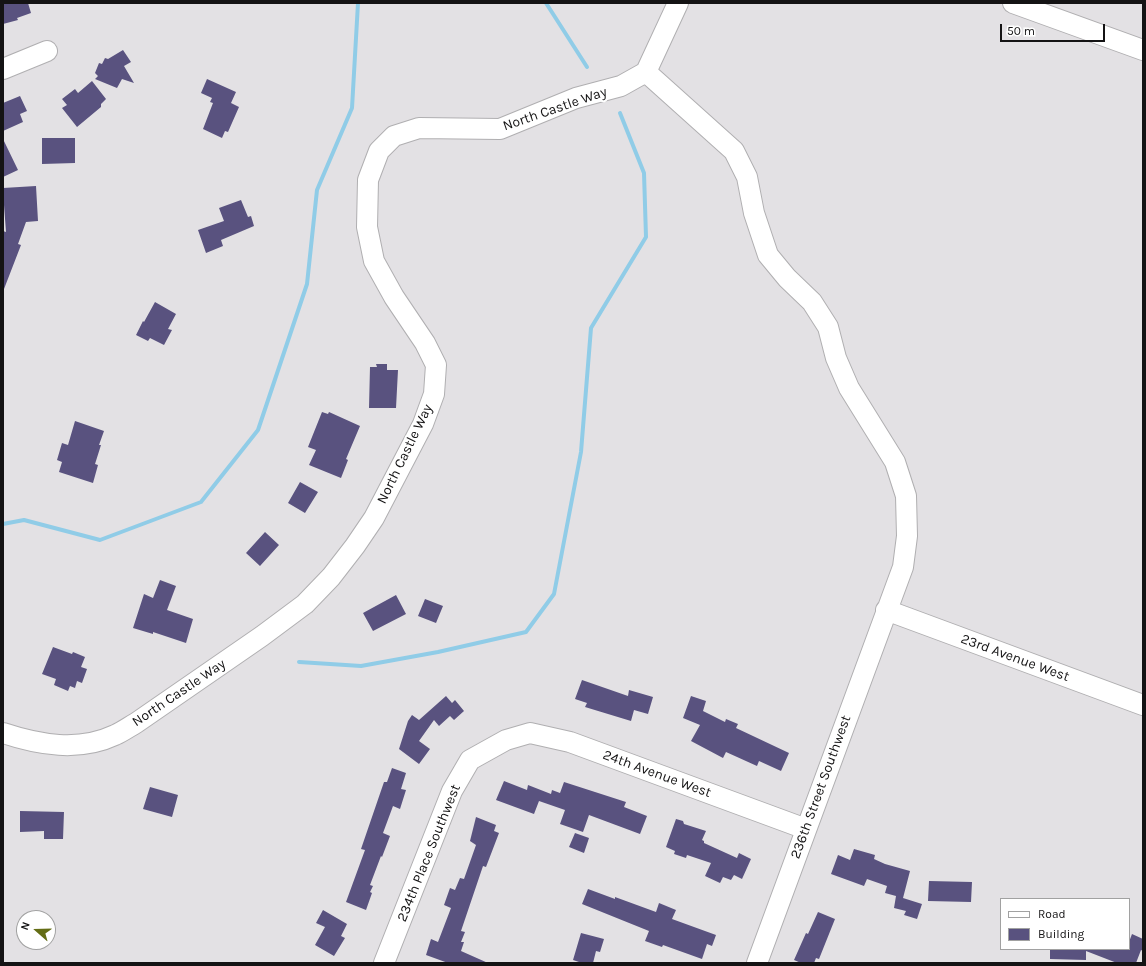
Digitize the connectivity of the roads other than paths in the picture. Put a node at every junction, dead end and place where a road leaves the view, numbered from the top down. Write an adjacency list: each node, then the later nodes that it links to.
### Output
1 (678, 3): 6 (street)
2 (1017, 4): 3 (street)
3 (1143, 50)
4 (47, 51): 5 (street)
5 (3, 69)
6 (646, 72): 7 (street, 236th Street Southwest); 9 (street, North Castle Way)
7 (886, 610): 8 (street, 23rd Avenue West); 11 (street, 236th Street Southwest)
8 (1143, 705)
9 (3, 733)
10 (506, 740): 11 (street, 24th Avenue West); 12 (street, 234th Place Southwest)
11 (806, 828): 13 (street, 236th Street Southwest)
12 (384, 963)
13 (757, 963)

